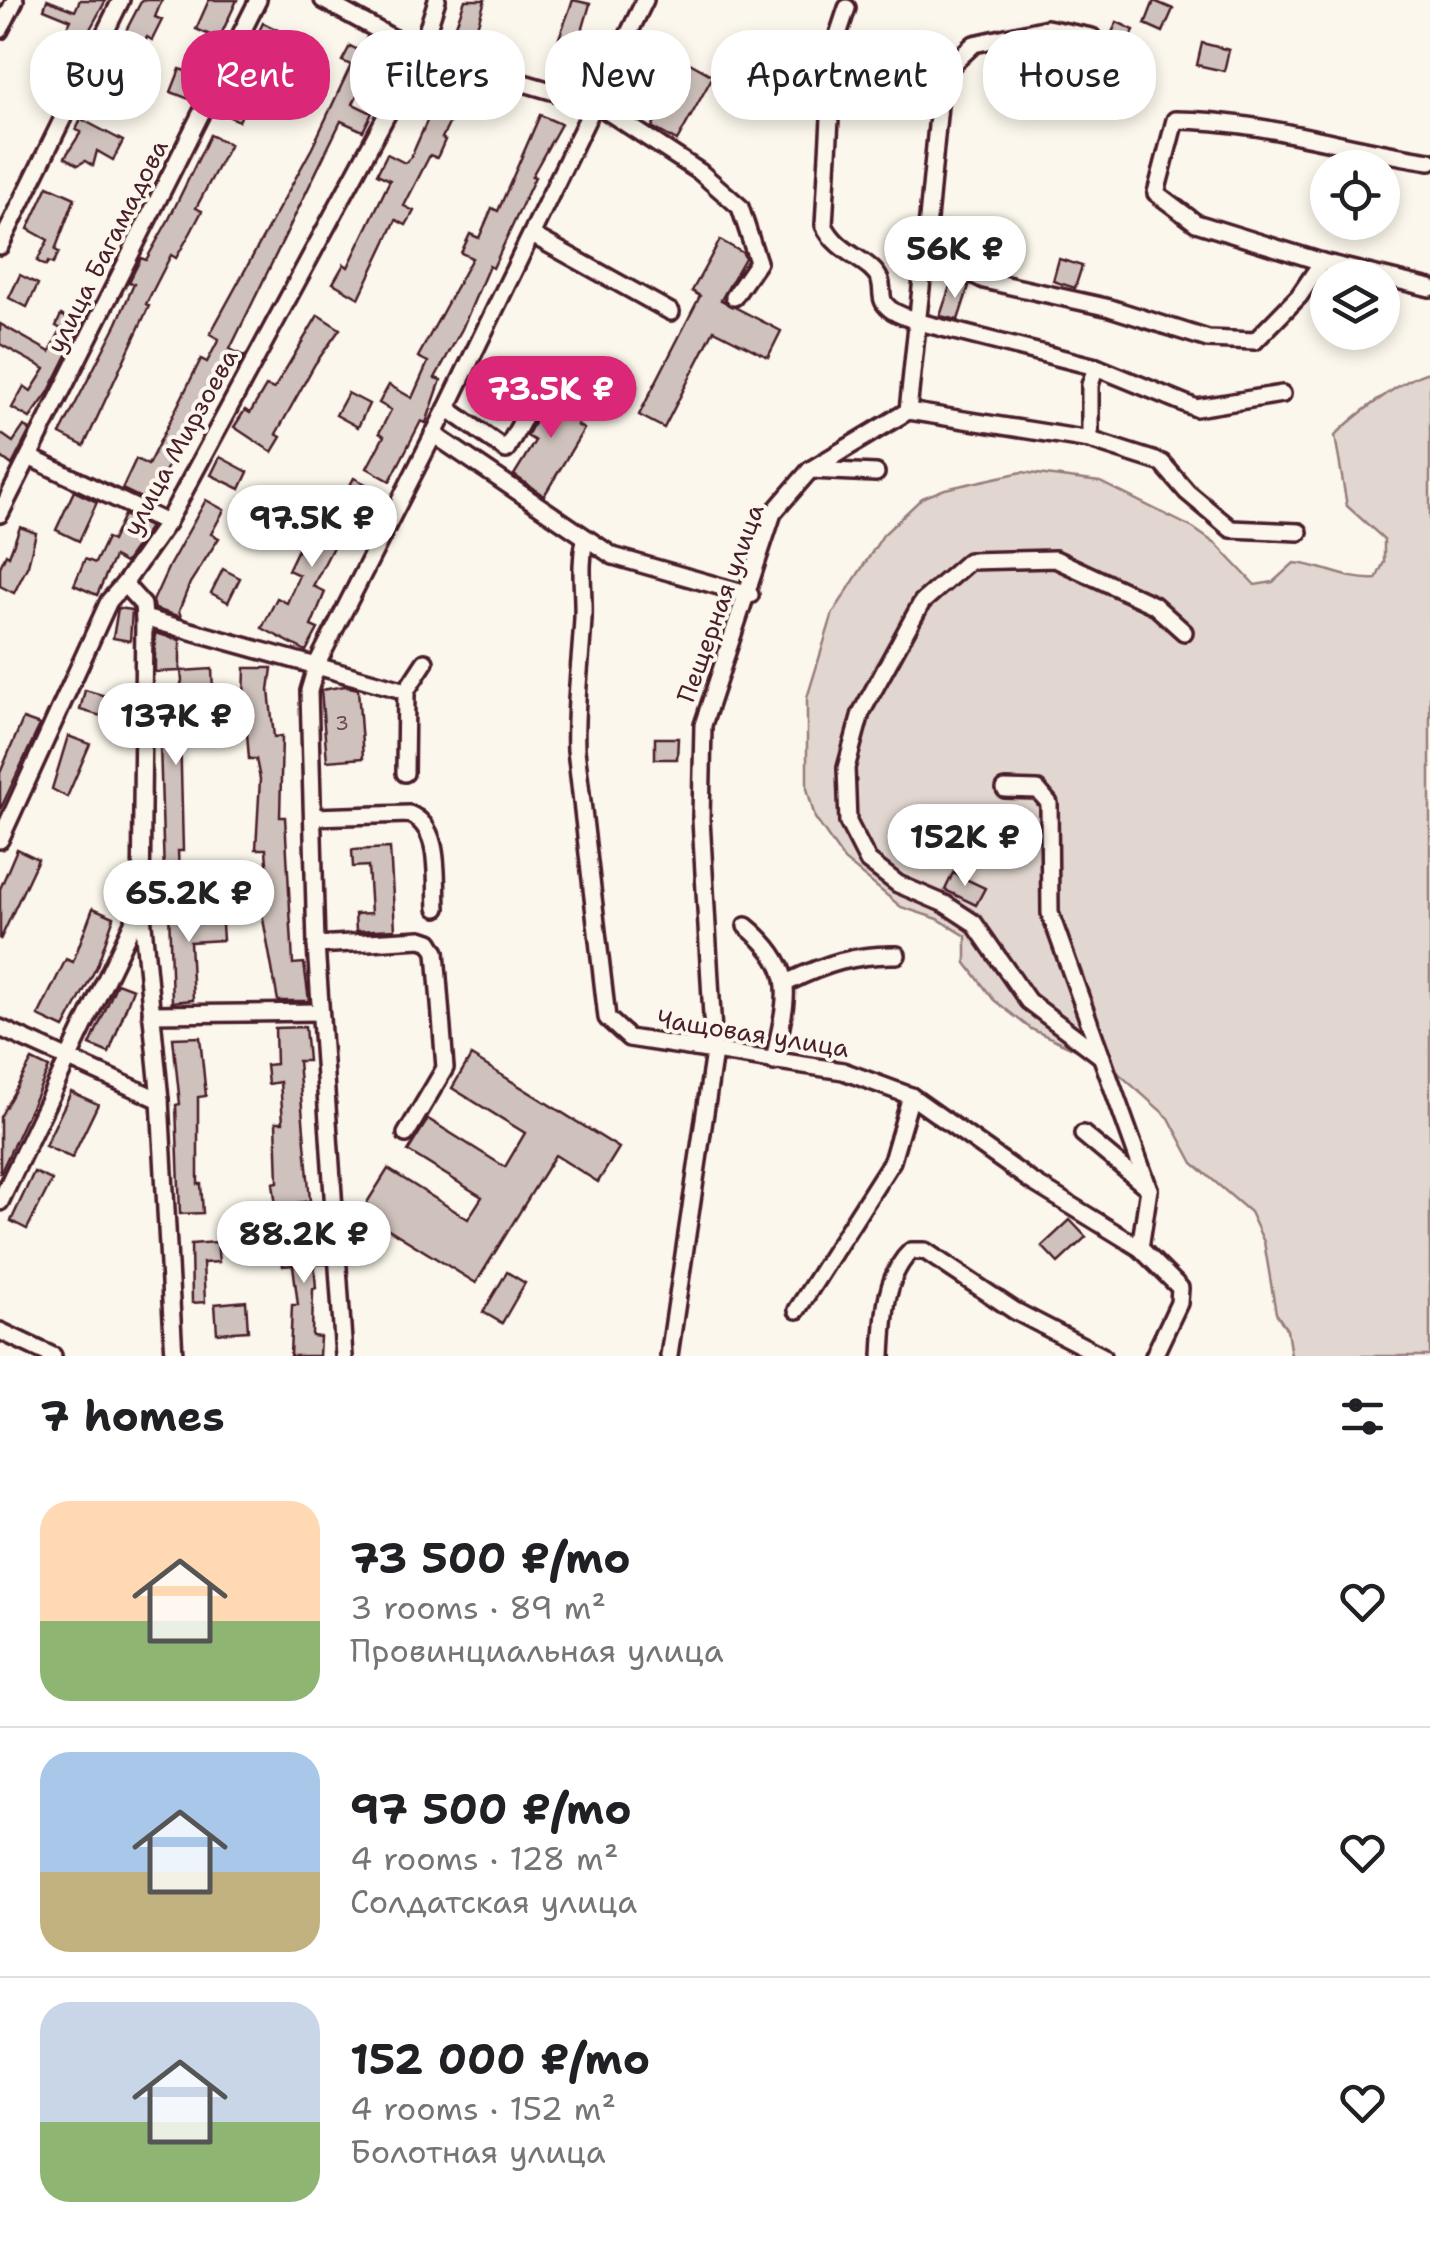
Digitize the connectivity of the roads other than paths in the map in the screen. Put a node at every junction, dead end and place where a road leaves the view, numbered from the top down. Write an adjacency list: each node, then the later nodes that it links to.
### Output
1 (15, 0): 8 (street)
2 (121, 0): 18 (street)
3 (258, 0): 34 (street, улица Багамадова)
4 (323, 0): 9 (street)
5 (437, 0): 10 (street, улица Мирзоева)
6 (644, 0): 11 (street)
7 (847, 8): 26 (street)
8 (0, 30)
9 (378, 30)
10 (427, 30)
11 (630, 30)
12 (983, 42): 19 (street)
13 (384, 120): 38 (street, улица Мирзоева)
14 (588, 120): 17 (street)
15 (620, 120): 24 (street)
16 (1430, 162): 20 (street)
17 (532, 234): 25 (street); 29 (street)
18 (0, 246)
19 (925, 250): 21 (street); 26 (street)
20 (1315, 260)
21 (1310, 280)
22 (1400, 281): 23 (street)
23 (1430, 288)
24 (734, 297)
25 (671, 312)
26 (919, 322): 27 (street); 30 (street)
27 (1096, 367): 28 (street); 33 (street)
28 (1282, 394)
29 (447, 408): 31 (street); 32 (street)
30 (908, 411): 33 (street); 35 (street, Пещерная улица)
31 (526, 414)
32 (434, 434): 40 (street); 46 (street)
33 (1090, 440): 39 (street)
34 (29, 457): 37 (street, улица Багамадова); 38 (street)
35 (810, 470): 36 (street); 42 (street, Пещерная улица)
36 (876, 473)
37 (0, 514)
38 (167, 523): 41 (street, улица Мирзоева)
39 (1298, 532)
40 (585, 540): 42 (street); 61 (street, Чащовая улица)
41 (124, 584): 43 (street); 51 (street, улица Мирзоева)
42 (750, 595): 61 (street, Пещерная улица)
43 (144, 618): 46 (street); 52 (street)
44 (1184, 632): 62 (street)
45 (425, 662): 47 (street)
46 (316, 664): 47 (street); 50 (street)
47 (406, 692): 48 (street)
48 (405, 773)
49 (1005, 790): 62 (street)
50 (314, 817): 53 (street); 55 (street)
51 (0, 840)
52 (142, 904): 59 (street); 63 (street)
53 (437, 908)
54 (746, 926): 57 (street)
55 (316, 945): 58 (street); 67 (street)
56 (897, 955): 57 (street)
57 (788, 982): 64 (street)
58 (320, 1012): 59 (street); 76 (street)
59 (151, 1014): 66 (street)
60 (0, 1028): 63 (street)
61 (714, 1052): 64 (street, Чащовая улица); 77 (street, Пещерная улица)
62 (1102, 1058): 69 (street)
63 (70, 1061): 66 (street); 70 (street)
64 (774, 1062): 65 (street, Чащовая улица)
65 (911, 1096): 71 (street, Чащовая улица); 72 (street)
66 (160, 1100): 75 (street)
67 (406, 1134)
68 (1083, 1134): 69 (street)
69 (1149, 1189): 71 (street)
70 (0, 1202)
71 (1140, 1248): 80 (street, Чащовая улица)
72 (797, 1310)
73 (0, 1331): 74 (street)
74 (52, 1356)
75 (174, 1356)
76 (344, 1356)
77 (670, 1356)
78 (882, 1356): 79 (street)
79 (1102, 1356)
80 (1154, 1356)

